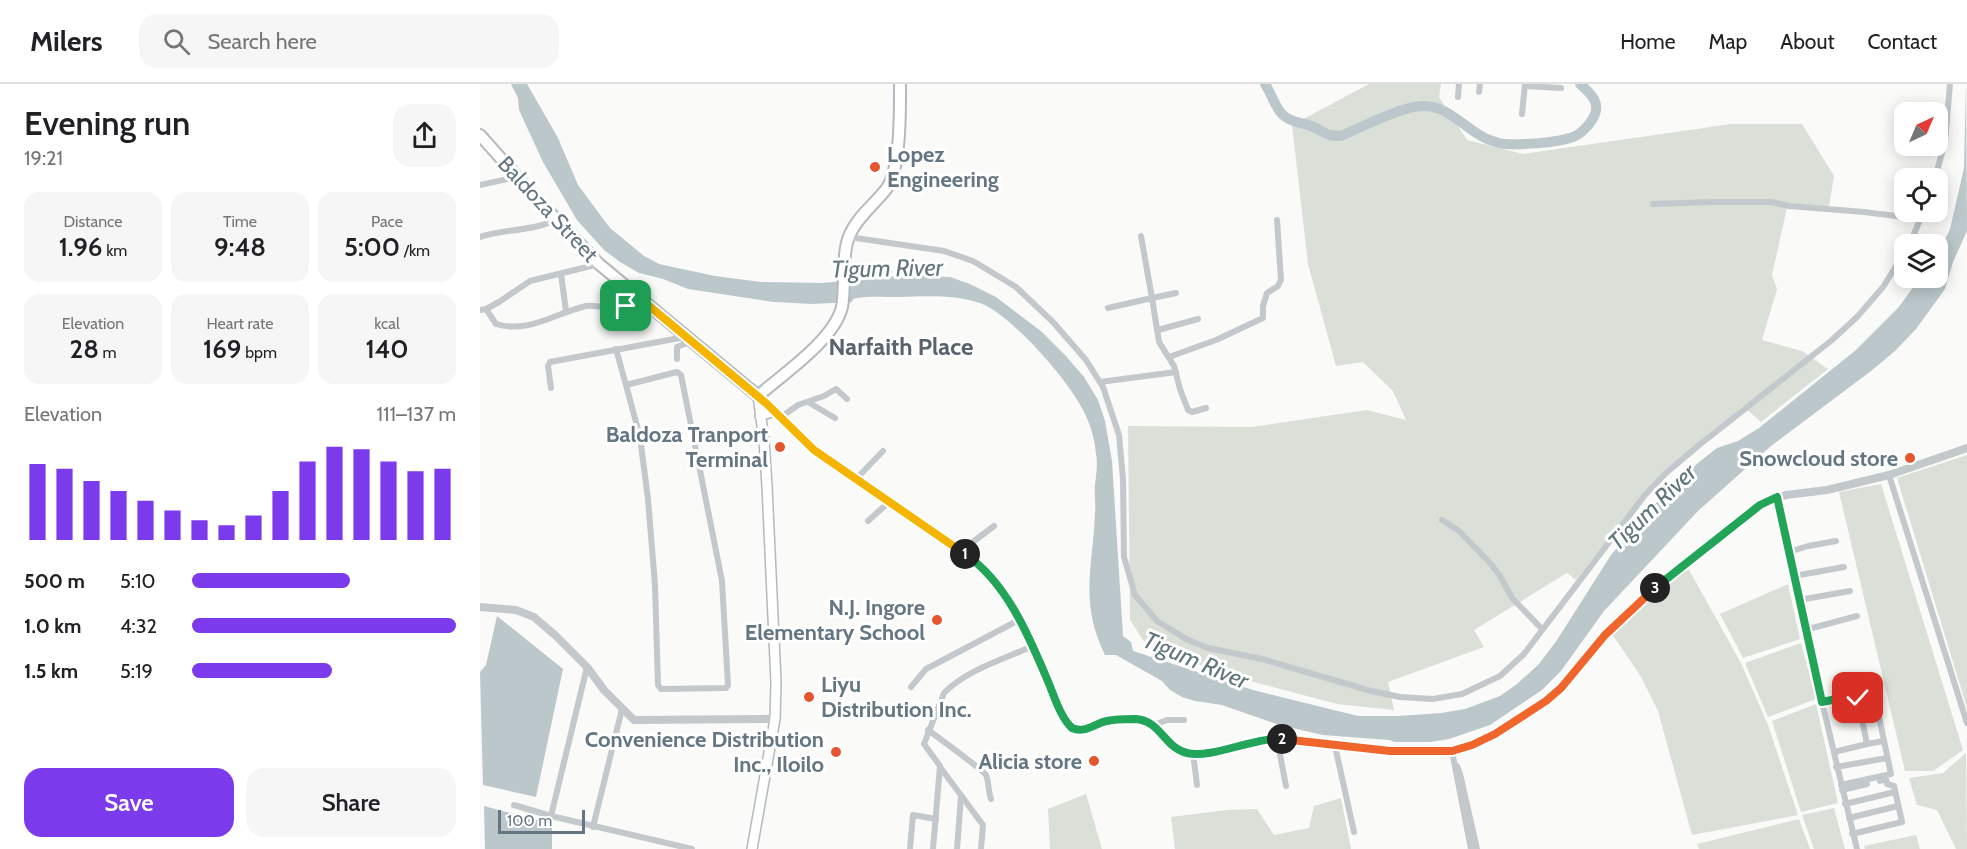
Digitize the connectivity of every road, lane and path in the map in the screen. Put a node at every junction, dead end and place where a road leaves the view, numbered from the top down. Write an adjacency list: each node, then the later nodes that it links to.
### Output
1 (900, 84): 20 (main road)
2 (1459, 84): 8 (street)
3 (1480, 84): 7 (street)
4 (1950, 84): 11 (street)
5 (1525, 85): 6 (street); 9 (street)
6 (1561, 87)
7 (1479, 92)
8 (1458, 97)
9 (1522, 114)
10 (480, 135): 12 (main road, Baldoza Street)
11 (1938, 168)
12 (518, 177): 13 (street); 16 (main road, Baldoza Street)
13 (480, 185)
14 (1653, 204): 15 (street)
15 (1894, 216)
16 (556, 219): 19 (street); 21 (main road, Baldoza Street)
17 (1277, 220): 34 (street)
18 (1141, 236): 26 (street)
19 (480, 237)
20 (848, 239): 37 (street); 40 (main road)
21 (599, 264): 23 (street); 25 (main road, Baldoza Street)
22 (1894, 270): 66 (street)
23 (561, 274): 28 (street); 29 (street)
24 (1176, 293): 26 (street)
25 (636, 295): 29 (street); 32 (main road, Baldoza Street)
26 (1152, 298): 27 (street); 31 (street)
27 (1108, 308)
28 (483, 310): 29 (street)
29 (566, 311)
30 (1198, 319): 31 (street)
31 (1158, 330): 34 (street)
32 (690, 339): 33 (street); 35 (street); 40 (main road, Baldoza Street)
33 (616, 349): 38 (street); 39 (street)
34 (1169, 357): 36 (street)
35 (677, 359)
36 (1176, 372): 37 (street); 43 (street)
37 (1100, 382): 66 (street)
38 (626, 385): 38 (street)
39 (551, 388)
40 (758, 396): 44 (street); 45 (main road)
41 (847, 399): 42 (street)
42 (808, 402): 44 (street); 46 (street)
43 (1206, 408)
44 (778, 414): 45 (main road); 50 (street)
45 (760, 416): 74 (main road)
46 (835, 418)
47 (1967, 448): 49 (street)
48 (883, 451): 50 (street)
49 (1889, 475): 51 (street); 76 (street)
50 (856, 479): 52 (street)
51 (1777, 497): 58 (street); 83 (street)
52 (890, 502): 54 (street); 57 (street)
53 (1442, 520): 66 (street)
54 (868, 521)
55 (994, 526): 57 (street)
56 (1836, 541): 58 (street)
57 (961, 551): 65 (street)
58 (1789, 552): 60 (street)
59 (1844, 567): 60 (street)
60 (1794, 576): 62 (street)
61 (1850, 591): 62 (street)
62 (1799, 600): 67 (street)
63 (480, 608): 69 (street)
64 (1857, 616): 67 (street)
65 (1019, 620): 68 (street); 70 (street)
66 (1542, 629)
67 (1805, 630): 72 (street)
68 (1033, 646): 77 (street); 78 (street)
69 (587, 668): 73 (street); 99 (street)
70 (911, 687)
71 (1857, 696): 72 (street); 80 (street); 81 (street)
72 (1822, 702): 84 (street)
73 (622, 708): 74 (street); 102 (street)
74 (775, 719): 106 (main road)
75 (1184, 720): 77 (street)
76 (1967, 723)
77 (1154, 725): 85 (street)
78 (928, 730): 88 (street); 95 (street)
79 (1277, 739): 82 (street); 85 (street); 91 (street)
80 (1884, 741): 81 (street); 86 (street)
81 (1867, 744): 84 (street)
82 (1335, 746): 83 (street); 103 (street)
83 (1452, 751): 87 (street)
84 (1834, 752): 89 (street)
85 (1193, 753): 90 (street)
86 (1887, 758): 89 (street); 92 (street)
87 (1454, 760): 111 (street); 112 (street)
88 (940, 766): 94 (street); 101 (street)
89 (1836, 767): 92 (street)
90 (1197, 785)
91 (1286, 786)
92 (1841, 787): 93 (street); 96 (street)
93 (1896, 792): 96 (street); 98 (street)
94 (961, 795): 109 (street); 110 (street)
95 (991, 799)
96 (1845, 804): 100 (street)
97 (514, 805): 99 (street)
98 (1898, 806): 100 (street); 104 (street)
99 (551, 816): 102 (street)
100 (1849, 818): 104 (street)
101 (936, 819): 107 (street); 108 (street)
102 (593, 827): 105 (street)
103 (1354, 832)
104 (1852, 834): 113 (street)
105 (692, 849)
106 (752, 849)
107 (910, 849)
108 (933, 849)
109 (957, 849)
110 (981, 849)
111 (1471, 849)
112 (1477, 849)
113 (1857, 849)

